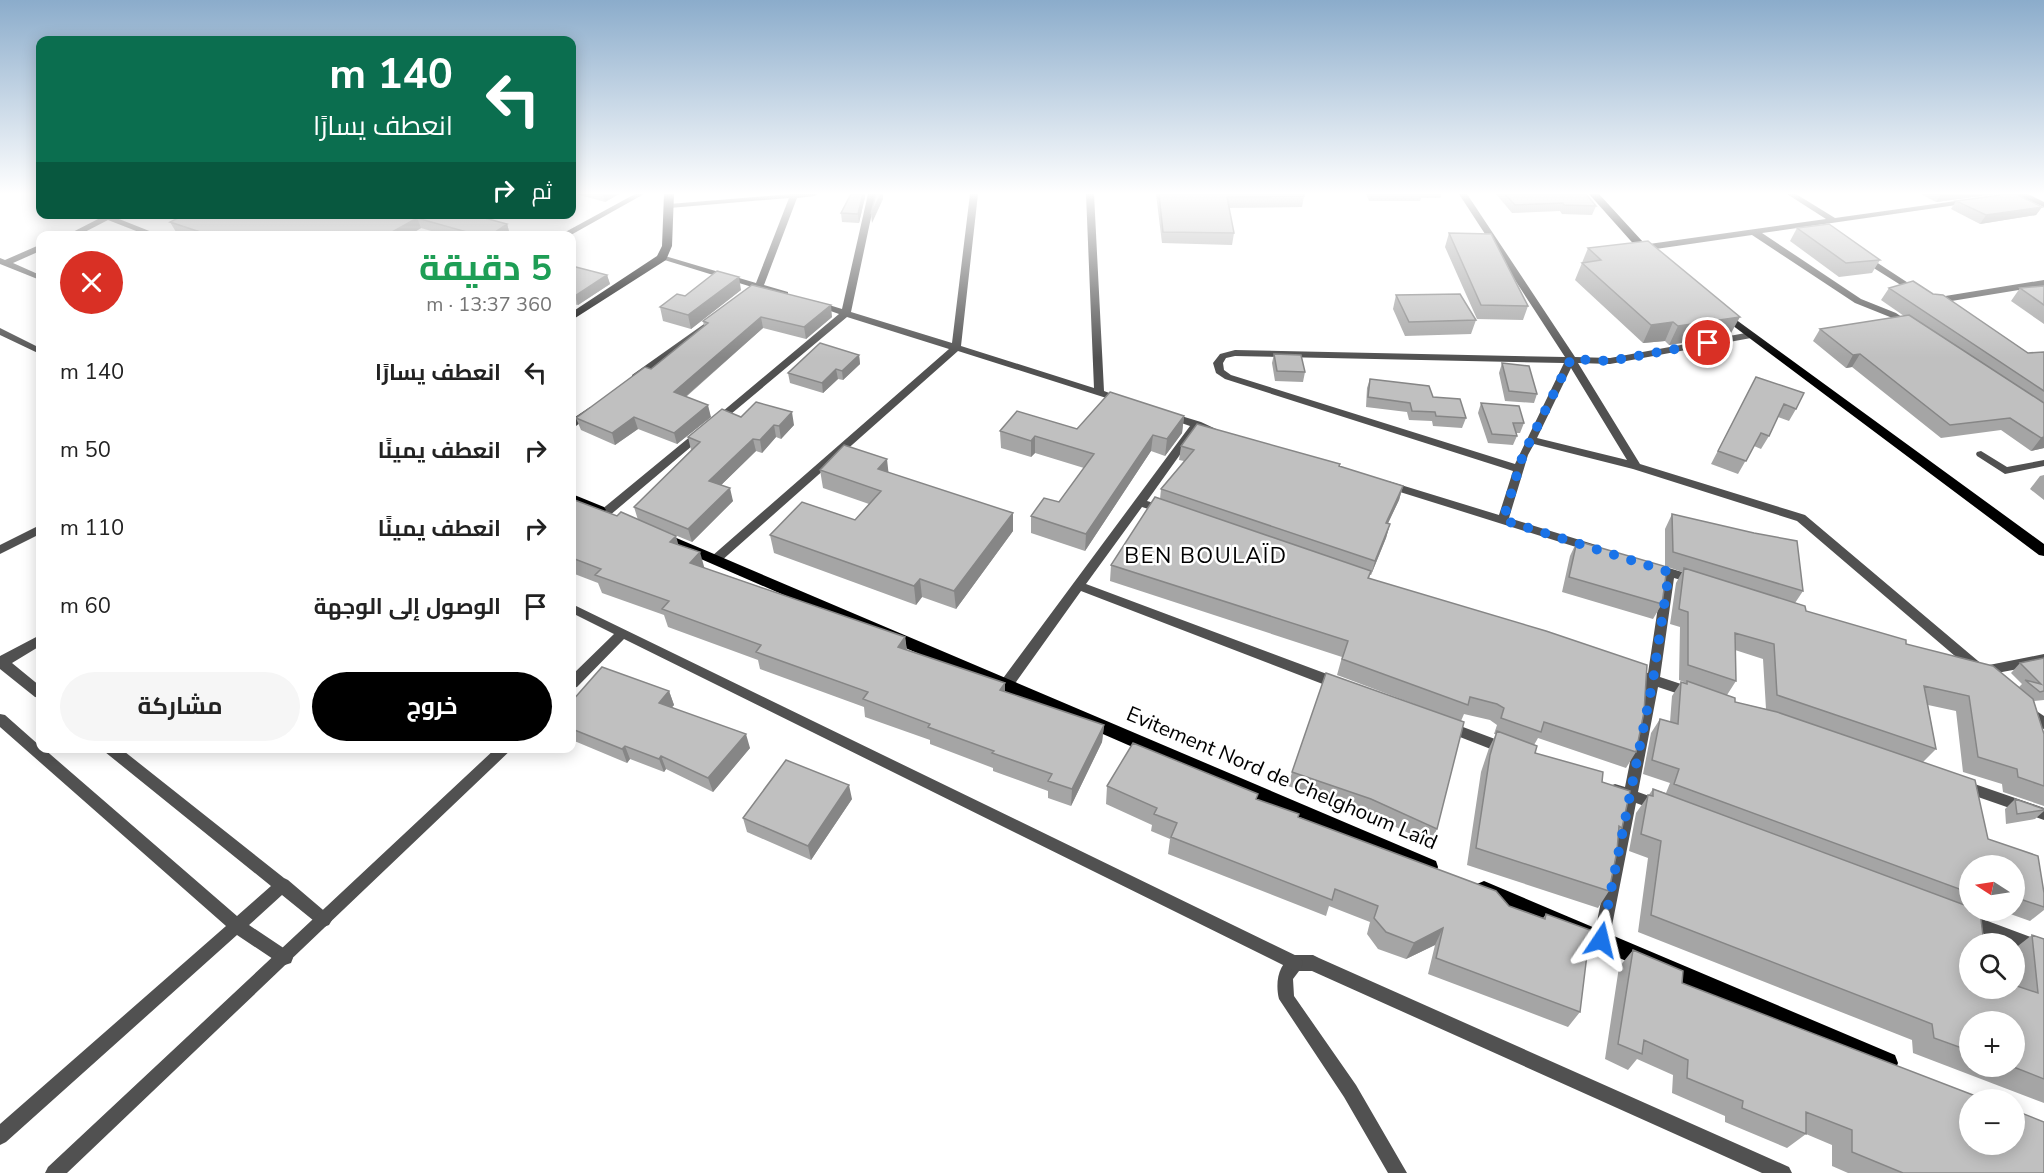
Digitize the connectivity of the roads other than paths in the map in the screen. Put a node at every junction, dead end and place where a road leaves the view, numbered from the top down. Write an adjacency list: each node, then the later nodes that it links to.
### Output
1 (667, 249): 11 (main road)
2 (773, 249): 16 (street)
3 (860, 249): 19 (street)
4 (968, 249): 25 (street)
5 (1093, 249): 29 (street)
6 (1499, 249): 27 (street)
7 (1643, 249): 13 (main road)
8 (1779, 249): 24 (street)
9 (36, 250): 12 (street)
10 (1857, 254): 15 (street)
11 (662, 258): 16 (street); 20 (main road)
12 (3, 262): 14 (street)
13 (1656, 263)
14 (36, 276)
15 (2044, 283)
16 (759, 286): 17 (street); 19 (street)
17 (741, 300)
18 (1713, 306): 23 (main road)
19 (846, 313): 25 (street); 44 (street)
20 (576, 314)
21 (712, 321): 28 (street)
22 (0, 331): 26 (street)
23 (1751, 335): 27 (street); 52 (main road)
24 (1921, 335)
25 (956, 348): 29 (street); 53 (street)
26 (36, 349)
27 (1571, 359): 36 (street); 39 (street); 40 (street)
28 (628, 382)
29 (1100, 393): 31 (street)
30 (600, 403): 33 (street)
31 (1132, 403)
32 (1154, 410): 34 (street)
33 (576, 421)
34 (1197, 424): 35 (street); 43 (street)
35 (1227, 434)
36 (1531, 440): 39 (street); 40 (street)
37 (1981, 454): 38 (street)
38 (2044, 464)
39 (1636, 466): 65 (street)
40 (1519, 469): 46 (street)
41 (1379, 482): 46 (street)
42 (576, 501): 44 (main road)
43 (1139, 502): 45 (street); 57 (street)
44 (605, 513): 47 (main road)
45 (1172, 513)
46 (1503, 520): 51 (street)
47 (626, 521)
48 (646, 530): 53 (main road, Evitement Nord de Chelghoum Laîd)
49 (36, 531): 50 (street)
50 (0, 550)
51 (1603, 551)
52 (2044, 552)
53 (716, 560): 68 (main road, Evitement Nord de Chelghoum Laîd)
54 (1636, 562): 55 (street)
55 (1669, 572): 56 (street); 67 (street)
56 (1703, 582)
57 (1080, 586): 68 (street); 69 (street)
58 (576, 610): 59 (street)
59 (622, 633): 66 (street); 95 (street)
60 (36, 642): 63 (street)
61 (2044, 659): 65 (street)
62 (1949, 660): 65 (street)
63 (1, 663): 70 (street)
64 (1623, 669): 67 (street)
65 (1987, 675)
66 (576, 679)
67 (1653, 680): 71 (street); 83 (street)
68 (1006, 685): 86 (main road, Evitement Nord de Chelghoum Laîd)
69 (1346, 688)
70 (36, 690)
71 (1709, 699)
72 (2018, 702): 75 (street)
73 (0, 719): 76 (street)
74 (1435, 722): 80 (street)
75 (2044, 724)
76 (36, 750)
77 (39, 753): 91 (street)
78 (116, 753): 87 (street)
79 (501, 753): 90 (street)
80 (1524, 755)
81 (1598, 783): 83 (street)
82 (1955, 783): 85 (street)
83 (1629, 795): 84 (street); 92 (street)
84 (1672, 811)
85 (2044, 814)
86 (1450, 876)
87 (283, 885): 90 (street); 91 (street)
88 (1472, 885): 92 (main road)
89 (1955, 916): 93 (street)
90 (324, 920): 94 (street)
91 (238, 927): 94 (street); 97 (street)
92 (1601, 940): 96 (main road)
93 (2044, 949)
94 (285, 958): 98 (street)
95 (1295, 963): 99 (street); 100 (street)
96 (1908, 1071)
97 (0, 1136)
98 (54, 1173)
99 (1398, 1173)
100 (1783, 1173)

